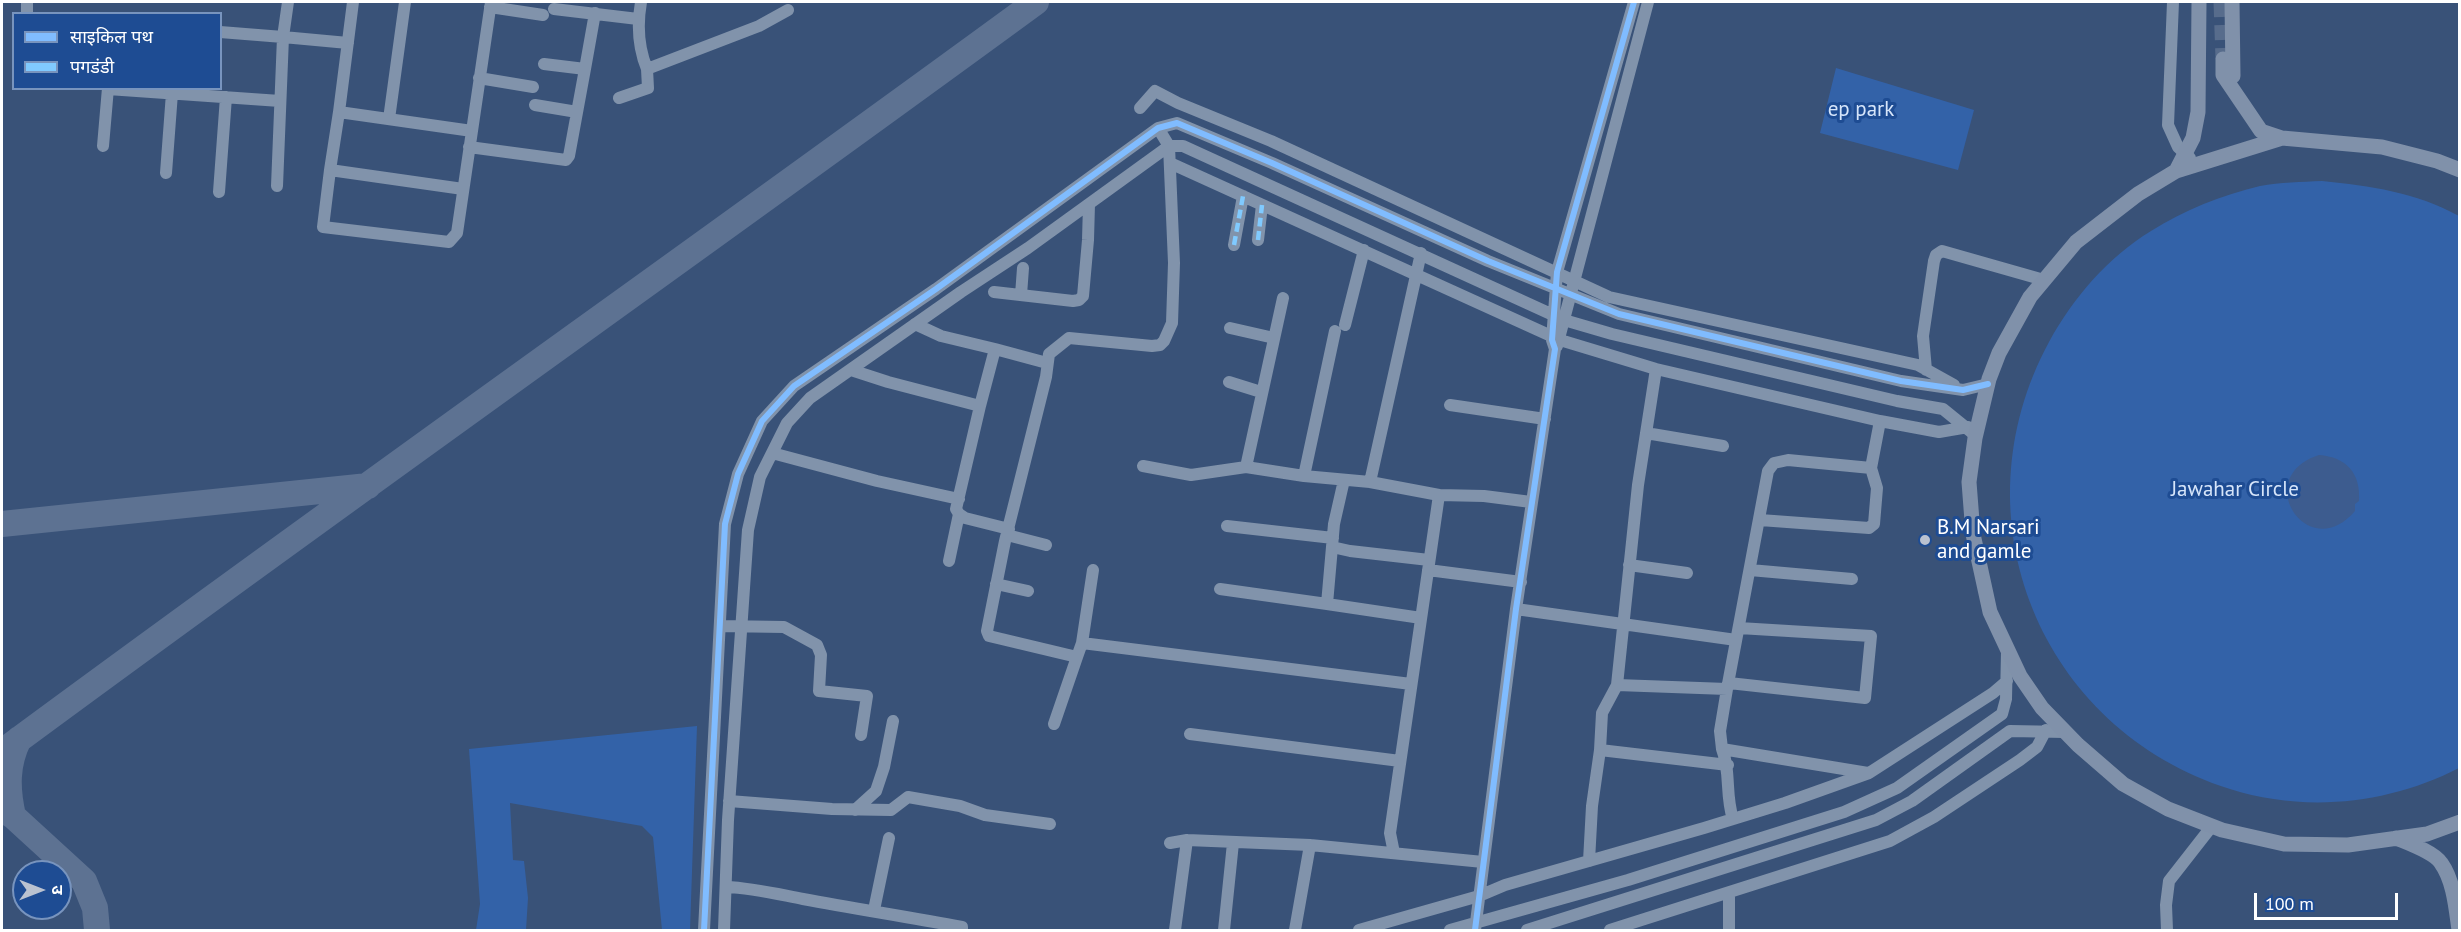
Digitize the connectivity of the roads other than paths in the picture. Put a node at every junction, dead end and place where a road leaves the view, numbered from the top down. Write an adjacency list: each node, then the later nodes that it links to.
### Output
1 (288, 2): 15 (street)
2 (353, 2): 16 (street)
3 (405, 2): 34 (street)
4 (641, 2): 13 (street)
5 (1634, 2): 59 (street)
6 (1648, 2): 61 (street)
7 (2174, 2): 41 (street)
8 (2199, 2): 41 (main road)
9 (2232, 2): 26 (main road)
10 (491, 4): 12 (street); 21 (street)
11 (788, 10): 20 (street)
12 (595, 13): 13 (street); 19 (street)
13 (638, 19): 20 (street)
14 (222, 32): 15 (street)
15 (283, 37): 16 (street); 29 (street)
16 (348, 44): 32 (street)
17 (2223, 59): 26 (main road)
18 (544, 64): 19 (street)
19 (585, 69): 33 (street)
20 (647, 69): 28 (street)
21 (479, 78): 22 (street); 36 (street)
22 (533, 87)
23 (108, 90): 38 (street)
24 (124, 90): 25 (street)
25 (172, 93): 27 (street); 47 (street)
26 (2234, 93): 37 (main road)
27 (226, 97): 29 (street); 50 (street)
28 (619, 98)
29 (280, 101): 48 (street)
30 (535, 105): 33 (street)
31 (1140, 108): 59 (street)
32 (339, 112): 34 (street); 44 (street)
33 (577, 112): 40 (street)
34 (389, 119): 36 (street)
35 (1158, 128): 39 (street); 63 (street); 120 (street)
36 (472, 131): 40 (street)
37 (2282, 138): 43 (main road); 45 (main road)
38 (103, 146)
39 (1169, 146): 42 (street); 52 (street); 57 (street)
40 (470, 147): 49 (street)
41 (2185, 153): 43 (street); 46 (main road)
42 (1170, 164): 51 (street); 74 (street)
43 (2197, 165): 46 (main road)
44 (330, 170): 49 (street); 49 (street)
45 (2460, 170)
46 (2176, 171): 62 (main road)
47 (166, 173)
48 (277, 186)
49 (463, 189)
50 (219, 192)
51 (1243, 196): 53 (street); 55 (street)
52 (1089, 204): 65 (street); 69 (street)
53 (1262, 205): 54 (street); 56 (street)
54 (1258, 240)
55 (1234, 245)
56 (1364, 250): 60 (street); 93 (street)
57 (1420, 253): 60 (street); 68 (street)
58 (1023, 268): 65 (street)
59 (1557, 272): 61 (street); 63 (street)
60 (1416, 273): 72 (street); 95 (street)
61 (1573, 280): 66 (street); 77 (street)
62 (2044, 280): 77 (street); 79 (main road)
63 (1555, 290): 66 (street); 68 (street)
64 (994, 292): 65 (street)
65 (1021, 295)
66 (1569, 296): 68 (street); 80 (street)
67 (1283, 297): 71 (street)
68 (1559, 318): 72 (street); 86 (street)
69 (915, 324): 73 (street); 76 (street)
70 (1230, 328): 71 (street)
71 (1274, 338): 81 (street)
72 (1556, 342): 75 (street); 84 (street)
73 (995, 349): 74 (street); 83 (street)
74 (1047, 363): 102 (street)
75 (1656, 369): 85 (street); 87 (street)
76 (850, 370): 83 (street); 89 (street)
77 (1926, 370): 80 (street)
78 (1228, 382): 81 (street)
79 (1988, 384): 80 (street); 86 (main road)
80 (1964, 390)
81 (1261, 392): 91 (street)
82 (1450, 405): 84 (street)
83 (980, 406): 97 (street)
84 (1545, 419): 98 (street)
85 (1880, 421): 86 (street); 92 (street)
86 (1972, 431): 124 (main road)
87 (1646, 433): 88 (street); 107 (street)
88 (1723, 446)
89 (772, 453): 97 (street); 121 (street)
90 (1143, 466): 91 (street)
91 (1246, 467): 93 (street)
92 (1871, 468): 100 (street); 100 (street)
93 (1304, 476): 94 (street)
94 (1344, 480): 95 (street); 103 (street)
95 (1370, 482): 96 (street)
96 (1438, 495): 98 (street); 106 (street)
97 (959, 499): 99 (street)
98 (1531, 502): 112 (street)
99 (959, 514): 102 (street); 105 (street)
100 (1760, 519): 109 (street)
101 (1227, 526): 103 (street)
102 (1008, 532): 104 (street); 113 (street)
103 (1332, 542): 106 (street); 116 (street)
104 (1046, 545)
105 (949, 561)
106 (1428, 565): 112 (street); 118 (street)
107 (1629, 565): 110 (street); 119 (street)
108 (1093, 570): 123 (street)
109 (1750, 570): 111 (street); 122 (street)
110 (1688, 573)
111 (1852, 579)
112 (1521, 582): 117 (street)
113 (996, 584): 115 (street); 125 (street)
114 (1220, 589): 116 (street)
115 (1028, 591)
116 (1327, 604): 118 (street)
117 (1516, 609): 119 (street); 156 (street)
118 (1421, 618): 127 (street)
119 (1622, 624): 122 (street); 128 (street)
120 (720, 626): 121 (street); 141 (street)
121 (742, 627): 135 (street); 142 (street)
122 (1738, 634): 129 (street); 129 (street)
123 (1082, 643): 125 (street); 127 (street)
124 (2007, 649): 126 (street); 133 (main road)
125 (1077, 657): 131 (street)
126 (2007, 681): 140 (street); 161 (street)
127 (1411, 684): 138 (street)
128 (1617, 685): 129 (street); 137 (street)
129 (1728, 686): 136 (street)
130 (893, 721): 143 (street)
131 (1054, 724)
132 (2046, 730): 133 (street); 158 (street); 170 (street)
133 (2065, 732): 147 (main road)
134 (1190, 734): 138 (street)
135 (861, 735)
136 (1722, 749): 139 (street); 140 (street)
137 (1600, 750): 139 (street); 155 (street)
138 (1400, 761): 154 (street)
139 (1728, 765): 144 (street)
140 (1869, 773): 144 (street)
141 (710, 793): 142 (street); 162 (street)
142 (730, 797): 143 (street); 157 (street)
143 (855, 810): 146 (street)
144 (1733, 819): 155 (street)
145 (2460, 822): 149 (main road)
146 (1050, 824)
147 (2212, 826): 149 (main road); 173 (street)
148 (889, 838): 160 (street)
149 (2396, 838): 174 (main road)
150 (1187, 840): 151 (street); 152 (street); 165 (street)
151 (1170, 843)
152 (1233, 843): 153 (street); 166 (street)
153 (1310, 845): 154 (street); 167 (street)
154 (1394, 853): 156 (street)
155 (1589, 861): 159 (street)
156 (1483, 862): 159 (street)
157 (726, 886): 160 (street); 163 (street)
158 (1729, 894): 171 (street); 172 (street)
159 (1479, 896): 161 (street); 168 (street)
160 (874, 910): 164 (street)
161 (1475, 927): 169 (street)
162 (704, 930)
163 (724, 930)
164 (962, 930)
165 (1175, 930)
166 (1224, 930)
167 (1295, 930)
168 (1359, 930)
169 (1450, 930)
170 (1527, 930)
171 (1610, 930)
172 (1729, 930)
173 (2167, 930)
174 (2460, 930)

